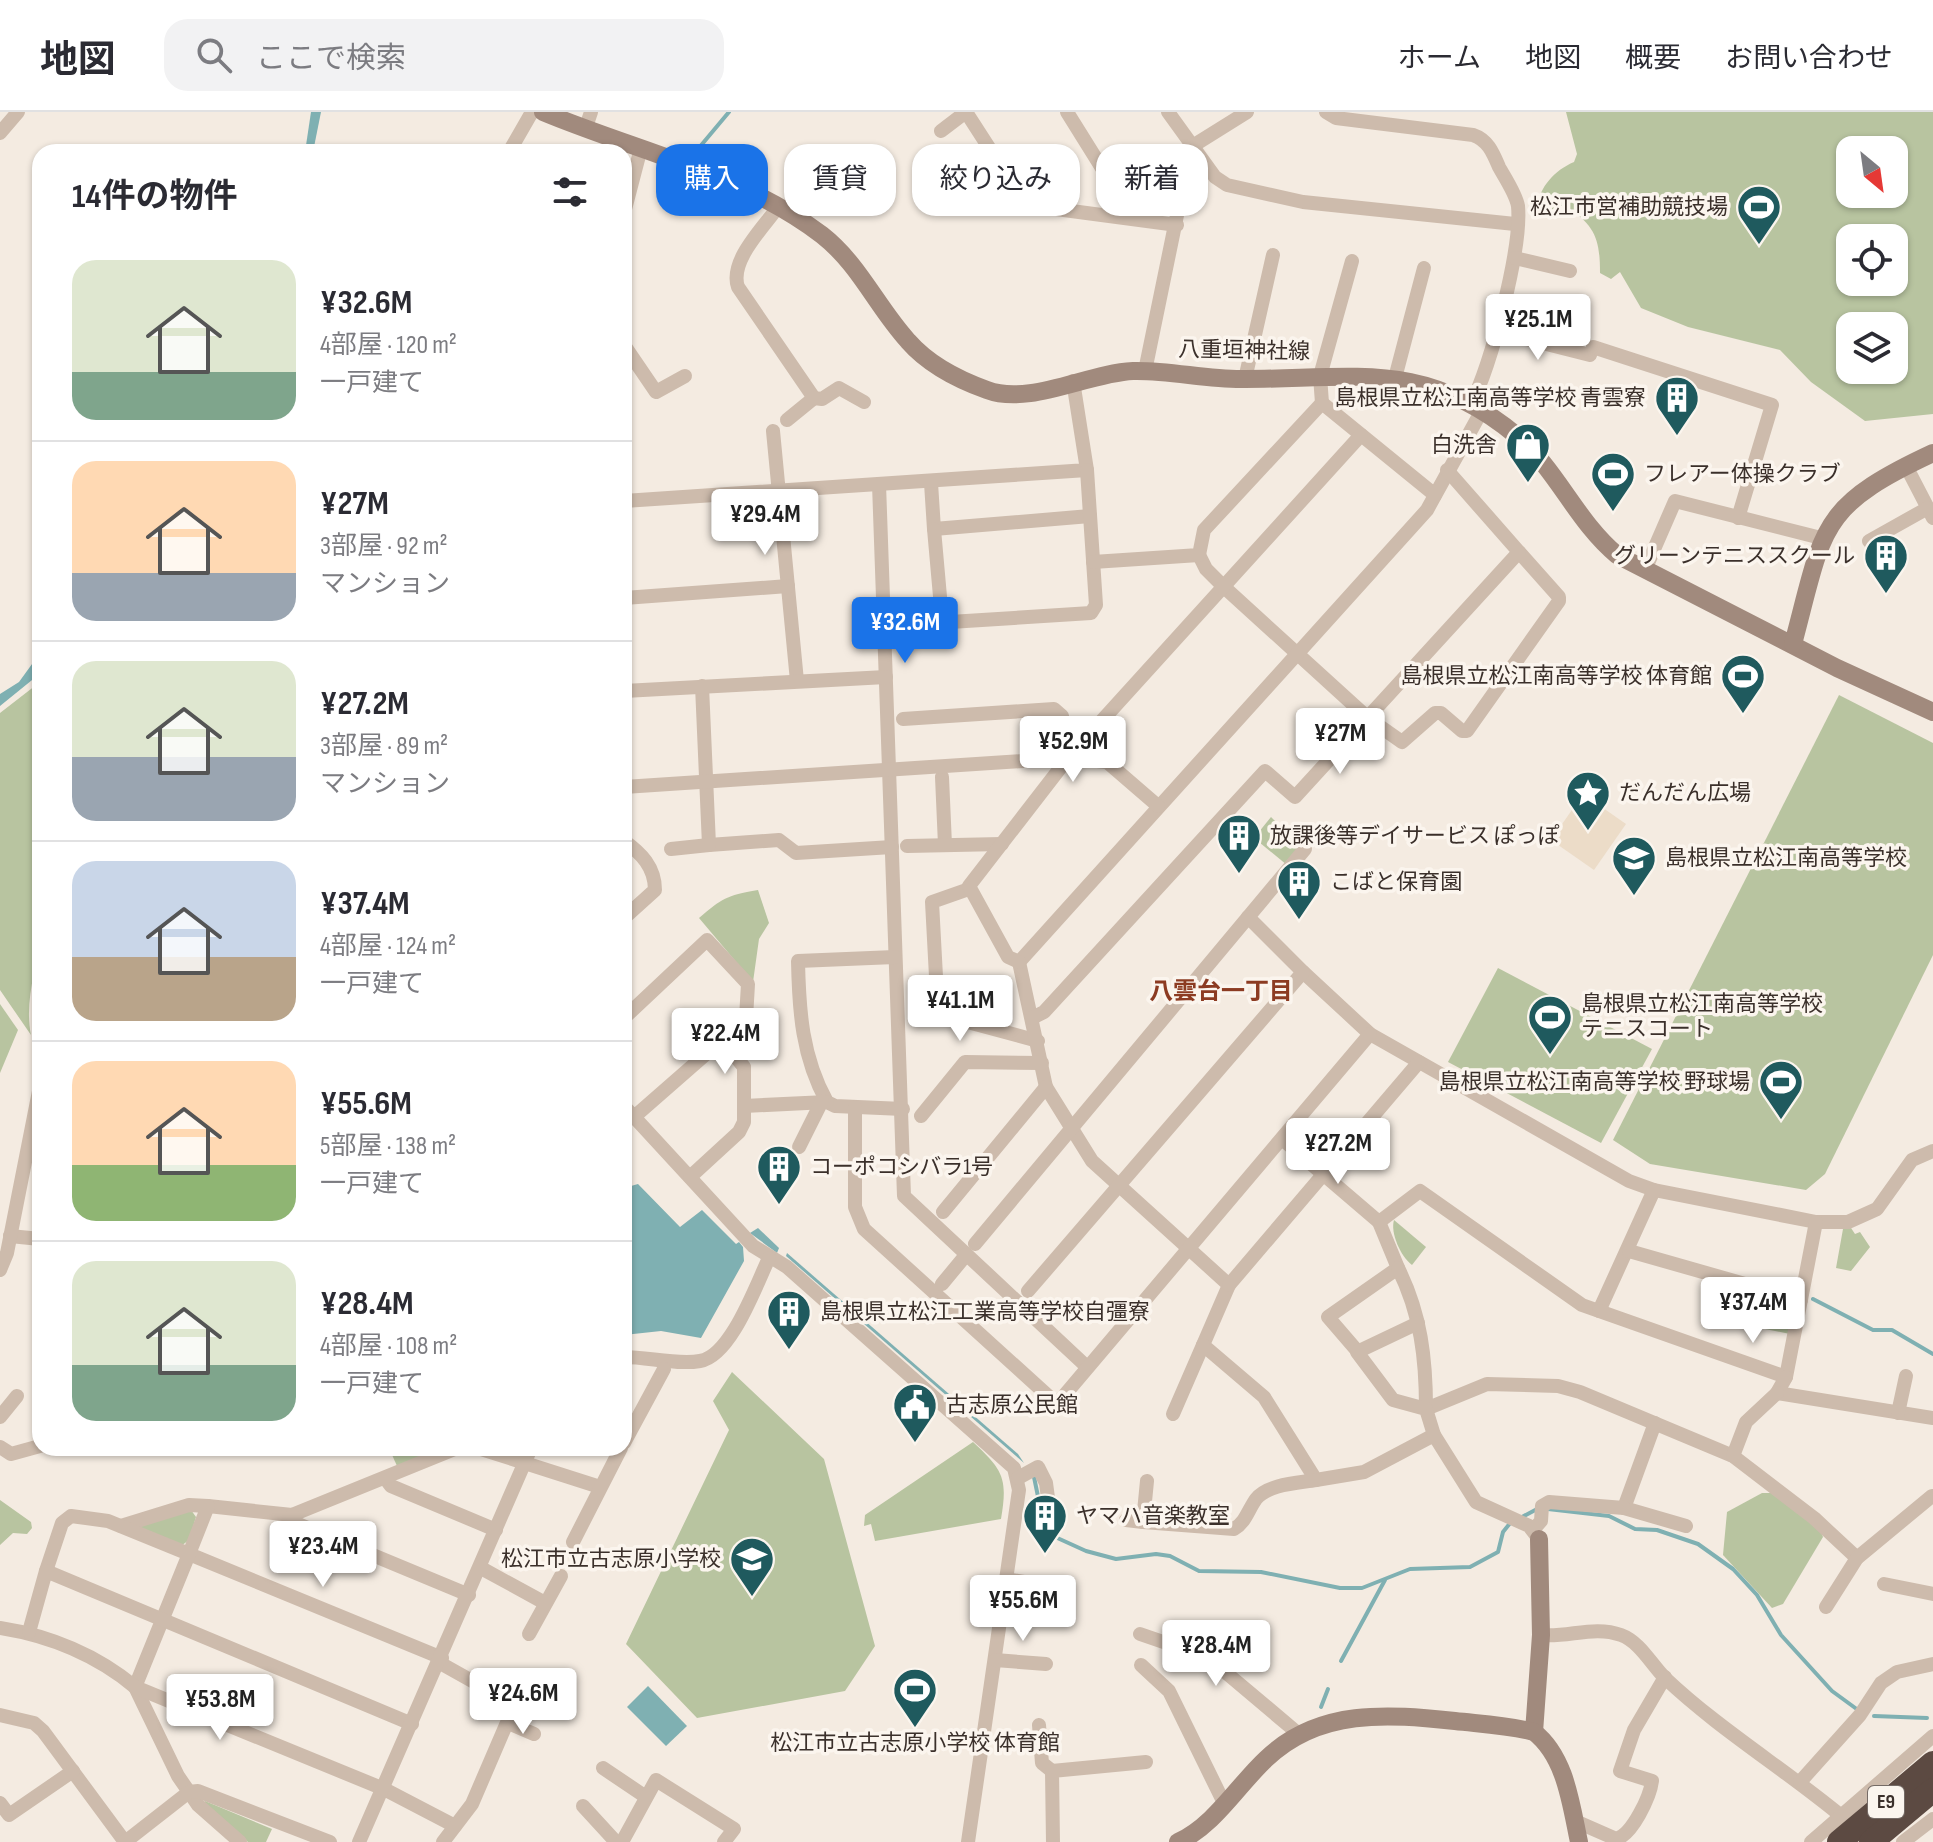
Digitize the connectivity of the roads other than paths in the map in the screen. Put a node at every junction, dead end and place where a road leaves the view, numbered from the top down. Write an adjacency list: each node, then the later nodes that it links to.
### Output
1 (18, 112): 11 (street)
2 (532, 112): 12 (street)
3 (543, 112): 9 (main road, 八重垣神社線)
4 (966, 112): 10 (street); 20 (street)
5 (1067, 112): 20 (street)
6 (1168, 112): 13 (street)
7 (1247, 112): 14 (street)
8 (1326, 112): 21 (street)
9 (588, 119): 15 (main road, 八重垣神社線)
10 (941, 131)
11 (0, 133)
12 (514, 144)
13 (1189, 144)
14 (1196, 144)
15 (641, 148): 17 (street); 18 (main road, 八重垣神社線)
16 (1208, 168): 21 (street)
17 (632, 182)
18 (778, 207): 35 (main road, 八重垣神社線); 36 (street)
19 (1179, 216): 22 (street)
20 (1128, 218): 22 (street)
21 (1515, 224): 24 (street)
22 (1177, 225): 30 (street)
23 (1273, 255): 34 (street)
24 (1515, 258): 27 (street); 28 (street)
25 (1352, 261): 32 (street)
26 (1424, 268): 33 (street)
27 (1570, 271)
28 (1495, 331): 39 (street); 54 (street)
29 (632, 357): 31 (street)
30 (1145, 371): 34 (main road, 八重垣神社線); 35 (main road, 八重垣神社線)
31 (685, 376)
32 (1320, 376): 33 (main road, 八重垣神社線); 34 (main road, 八重垣神社線); 38 (street)
33 (1395, 378): 39 (main road, 八重垣神社線)
34 (1245, 379)
35 (1073, 381): 45 (street)
36 (814, 398): 37 (street); 40 (street)
37 (864, 402)
38 (1322, 403): 42 (street); 59 (street)
39 (1476, 408): 46 (street); 61 (main road, 八重垣神社線)
40 (787, 420)
41 (773, 431): 49 (street)
42 (1361, 435): 50 (street); 63 (street)
43 (1933, 453): 44 (main road)
44 (1906, 466): 52 (street); 56 (main road)
45 (1087, 470): 47 (street); 53 (street)
46 (1447, 470): 50 (street); 58 (street)
47 (931, 483): 48 (street); 55 (street)
48 (879, 484): 49 (street); 67 (street)
49 (776, 493): 51 (street); 62 (street)
50 (1435, 495): 66 (street)
51 (632, 501)
52 (1930, 513): 57 (street)
53 (1090, 516): 55 (street); 60 (street)
54 (1738, 518): 56 (street); 61 (street)
55 (934, 529): 60 (street)
56 (1821, 538): 65 (main road)
57 (1869, 541)
58 (1519, 552): 72 (street); 72 (street)
59 (1199, 555): 60 (street); 63 (street)
60 (1093, 562)
61 (1645, 570): 65 (main road, 八重垣神社線)
62 (788, 586): 64 (street); 68 (street)
63 (1224, 587): 66 (street); 74 (street)
64 (632, 597)
65 (1793, 644): 71 (main road, 八重垣神社線)
66 (1297, 651): 72 (street); 79 (street)
67 (886, 677): 68 (street); 75 (street)
68 (797, 681): 69 (street)
69 (702, 686): 70 (street); 77 (street)
70 (632, 690)
71 (1933, 712)
72 (1368, 718): 94 (street)
73 (903, 719): 74 (street)
74 (1068, 758): 75 (street); 79 (street); 80 (street)
75 (888, 770): 77 (street); 84 (street)
76 (942, 777): 82 (street)
77 (707, 783): 78 (street); 81 (street)
78 (632, 787)
79 (1158, 806): 91 (street)
80 (1002, 844): 82 (street); 87 (street)
81 (709, 845): 84 (street); 85 (street)
82 (945, 845): 84 (street)
83 (632, 847): 88 (street)
84 (899, 847): 90 (street)
85 (671, 849)
86 (1305, 849): 89 (street)
87 (969, 889): 91 (street); 97 (street)
88 (632, 911)
89 (1248, 917): 92 (street); 108 (street)
90 (895, 957): 101 (street); 104 (street)
91 (1019, 962): 94 (street)
92 (1303, 972): 95 (street); 115 (street)
93 (632, 1010): 96 (street)
94 (1032, 1018): 97 (street)
95 (1370, 1034): 98 (street); 110 (street)
96 (722, 1040): 102 (street); 105 (street)
97 (1038, 1041): 99 (street)
98 (1419, 1062): 113 (street); 116 (street)
99 (1042, 1063): 100 (street); 107 (street)
100 (1046, 1087): 108 (street); 117 (street)
101 (824, 1102): 102 (street); 103 (street); 111 (street)
102 (744, 1106): 114 (street)
103 (855, 1107): 104 (street); 137 (street)
104 (903, 1109): 123 (street)
105 (632, 1110)
106 (632, 1115): 114 (street)
107 (921, 1116)
108 (1072, 1125): 115 (street); 123 (street)
109 (32, 1126): 120 (street)
110 (1282, 1139): 113 (street); 122 (street)
111 (799, 1147)
112 (1933, 1151): 119 (street)
113 (1324, 1173): 118 (street); 129 (street)
114 (690, 1177): 125 (street)
115 (1118, 1186): 122 (street); 130 (street)
116 (1654, 1190): 119 (street); 124 (street)
117 (943, 1212)
118 (1379, 1222): 126 (street); 132 (street)
119 (1816, 1222): 131 (street)
120 (10, 1236): 121 (street); 127 (street)
121 (32, 1238)
122 (1187, 1249): 129 (street); 137 (street)
123 (970, 1250): 128 (street); 137 (street)
124 (1629, 1251): 131 (street); 132 (street)
125 (769, 1258): 136 (street); 160 (street)
126 (1398, 1268): 133 (street); 135 (street)
127 (0, 1270)
128 (942, 1284)
129 (1229, 1285): 134 (street)
130 (1028, 1291)
131 (1801, 1300): 140 (street)
132 (1599, 1311): 140 (street)
133 (1418, 1323): 135 (street); 143 (street)
134 (1203, 1345): 145 (street); 161 (street)
135 (1359, 1353): 143 (street)
136 (632, 1358)
137 (1086, 1366)
138 (664, 1369): 149 (street)
139 (1906, 1376): 144 (street)
140 (1786, 1377): 141 (street)
141 (1777, 1393): 144 (street); 157 (street)
142 (17, 1396): 146 (street)
143 (1426, 1409): 148 (street); 150 (street)
144 (1898, 1413): 147 (street)
145 (1173, 1414)
146 (0, 1417)
147 (1933, 1418)
148 (1655, 1423): 157 (street); 166 (street)
149 (632, 1429)
150 (1434, 1435): 161 (street); 174 (street)
151 (0, 1447): 152 (street)
152 (32, 1448)
153 (438, 1456): 159 (street)
154 (500, 1456): 158 (street)
155 (528, 1456): 158 (street)
156 (617, 1456): 163 (street)
157 (1733, 1456): 177 (street)
158 (524, 1465): 163 (street); 173 (street)
159 (385, 1478): 168 (street); 173 (street)
160 (1018, 1478): 167 (street); 181 (street)
161 (1316, 1480): 170 (street)
162 (1147, 1481): 170 (street)
163 (600, 1487): 175 (street)
164 (1932, 1496): 177 (street)
165 (208, 1506): 168 (street); 171 (street); 176 (street)
166 (1624, 1508): 172 (street); 174 (street)
167 (1050, 1513)
168 (292, 1515): 185 (street)
169 (1126, 1520): 170 (street)
170 (1143, 1522)
171 (121, 1526): 176 (street); 179 (street)
172 (1686, 1526)
173 (496, 1530): 178 (street)
174 (1536, 1534): 193 (main road)
175 (573, 1542)
176 (189, 1554): 188 (street); 194 (street)
177 (1857, 1558): 187 (street)
178 (481, 1568): 185 (street); 186 (street)
179 (46, 1571): 188 (street); 190 (street)
180 (561, 1576): 186 (street)
181 (1006, 1579): 183 (street); 195 (street)
182 (1884, 1584): 184 (street)
183 (1047, 1586)
184 (1933, 1594)
185 (469, 1595): 194 (street)
186 (545, 1603): 191 (street)
187 (1826, 1607)
188 (163, 1620): 200 (street); 203 (street)
189 (0, 1628): 190 (street)
190 (29, 1632): 200 (street)
191 (529, 1634)
192 (1140, 1634): 207 (street)
193 (1541, 1635): 199 (street); 205 (main road)
194 (441, 1660): 202 (street); 203 (street)
195 (995, 1660): 196 (street); 235 (street)
196 (1046, 1664)
197 (1933, 1664): 215 (street)
198 (1141, 1665): 220 (street)
199 (1665, 1677): 215 (street); 225 (street)
200 (135, 1687): 216 (street); 217 (street)
201 (0, 1715): 213 (street)
202 (508, 1723): 206 (street); 226 (street)
203 (412, 1724): 216 (street)
204 (1039, 1725): 214 (street)
205 (1534, 1732): 207 (main road); 225 (main road)
206 (534, 1734)
207 (1300, 1735): 220 (main road)
208 (1933, 1736): 223 (street)
209 (1933, 1756): 227 (highway)
210 (1146, 1762): 214 (street)
211 (1933, 1763): 227 (highway, E9)
212 (603, 1768): 219 (street)
213 (73, 1771): 222 (street); 228 (street)
214 (1052, 1771): 236 (street)
215 (1800, 1782): 223 (street)
216 (384, 1789): 226 (street); 231 (street)
217 (189, 1792): 228 (street); 229 (street); 230 (street)
218 (1933, 1793): 227 (highway)
219 (646, 1797): 233 (street); 234 (street)
220 (1224, 1803): 237 (main road)
221 (583, 1806): 233 (street)
222 (3, 1814)
223 (1840, 1815): 239 (street)
224 (1933, 1819): 227 (street)
225 (1575, 1821): 238 (main road)
226 (455, 1826): 232 (street)
227 (1882, 1832): 240 (highway, E9)
228 (125, 1842)
229 (240, 1842)
230 (330, 1842)
231 (359, 1842)
232 (443, 1842)
233 (619, 1842)
234 (724, 1842)
235 (968, 1842)
236 (1053, 1842)
237 (1178, 1842)
238 (1579, 1842)
239 (1811, 1842)
240 (1839, 1842)

